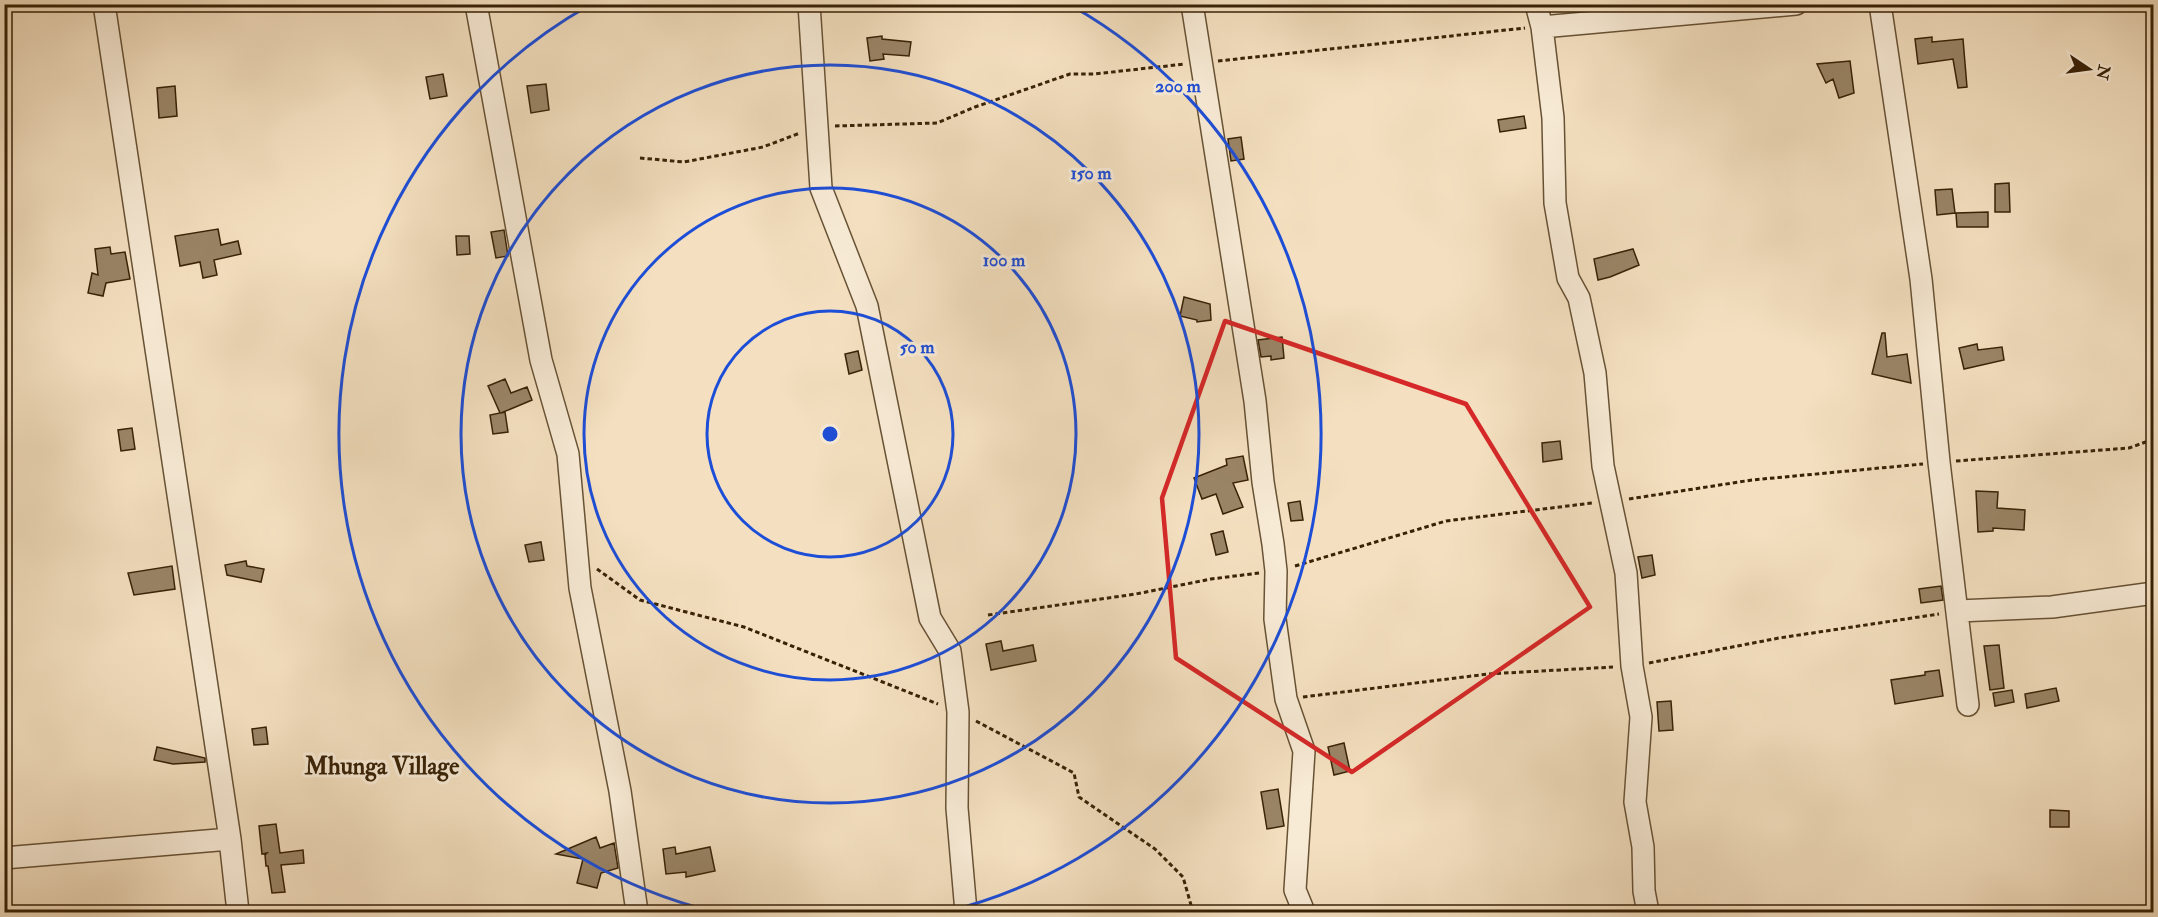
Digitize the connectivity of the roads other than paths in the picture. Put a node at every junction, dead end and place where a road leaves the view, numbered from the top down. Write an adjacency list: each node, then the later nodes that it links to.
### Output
1 (104, 4): 12 (street)
2 (476, 4): 15 (street)
3 (809, 4): 16 (street)
4 (1192, 4): 17 (street)
5 (1536, 4): 8 (street)
6 (1796, 4): 8 (street)
7 (1880, 4): 10 (street)
8 (1542, 27): 18 (street)
9 (2154, 593): 10 (street)
10 (1958, 611): 11 (street)
11 (1968, 705)
12 (230, 839): 13 (street); 14 (street)
13 (4, 858)
14 (238, 912)
15 (637, 912)
16 (966, 912)
17 (1304, 912)
18 (1648, 912)

